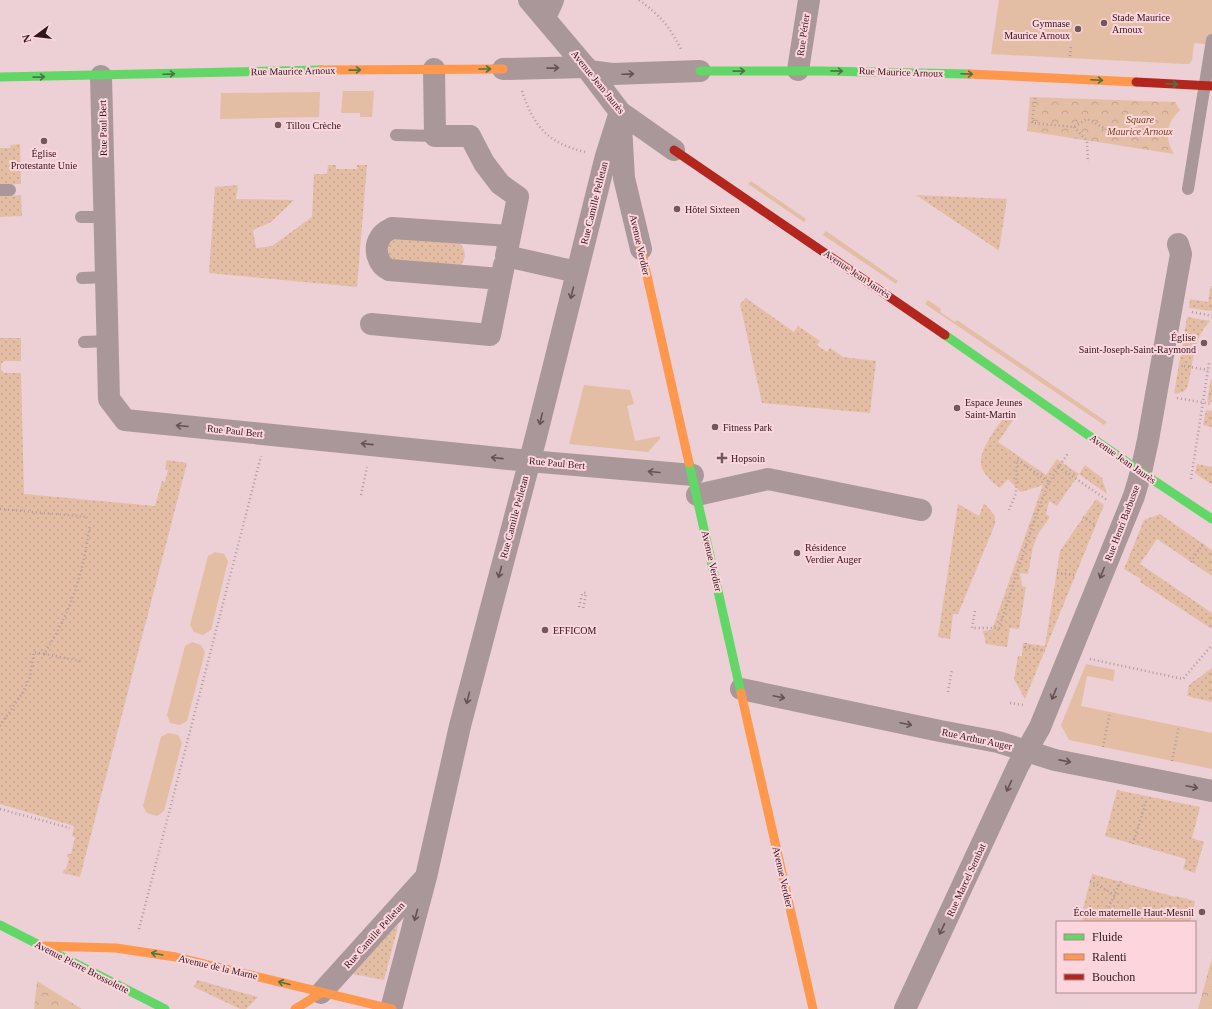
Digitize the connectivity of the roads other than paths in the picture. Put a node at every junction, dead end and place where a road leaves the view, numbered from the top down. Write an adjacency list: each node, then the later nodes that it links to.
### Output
1 (529, 0): 3 (street, Avenue Jean Jaurès)
2 (809, 0): 8 (street, Rue Périer)
3 (549, 9): 6 (street, Avenue Jean Jaurès)
4 (1212, 40): 12 (lane)
5 (434, 69): 7 (main road, Rue Maurice Arnoux, one-way to 7); 10 (main road, Rue Maurice Arnoux, one-way to 5); 15 (street)
6 (588, 69): 7 (street, Rue Maurice Arnoux, one-way to 6); 9 (street, Rue Maurice Arnoux, one-way to 9); 13 (street, Avenue Jean Jaurès)
7 (503, 70)
8 (798, 70): 9 (main road, Rue Maurice Arnoux, one-way to 8); 12 (main road, Rue Maurice Arnoux, one-way to 12)
9 (692, 71)
10 (101, 76): 11 (main road, Rue Maurice Arnoux, one-way to 10); 19 (street, Rue Paul Bert)
11 (0, 77)
12 (1209, 86): 17 (lane)
13 (620, 112): 16 (street, Avenue Jean Jaurès); 22 (street, Avenue Verdier); 23 (street, Rue Camille Pelletan)
14 (396, 135): 15 (lane)
15 (434, 136): 21 (street)
16 (674, 150): 31 (main road, Avenue Jean Jaurès)
17 (1188, 189)
18 (81, 217): 19 (lane)
19 (105, 217): 24 (street, Rue Paul Bert)
20 (1179, 239): 31 (street, Rue Henri Barbusse)
21 (508, 246): 23 (street); 26 (street); 26 (street)
22 (641, 249): 32 (main road, Avenue Verdier)
23 (577, 272): 30 (street, Rue Camille Pelletan, one-way to 30)
24 (106, 277): 25 (lane); 28 (street, Rue Paul Bert)
25 (82, 278)
26 (501, 279): 27 (street)
27 (371, 324)
28 (108, 341): 29 (lane); 30 (street, Rue Paul Bert, one-way to 28)
29 (84, 342)
30 (529, 461): 32 (street, Rue Paul Bert, one-way to 30); 38 (street, Rue Camille Pelletan, one-way to 38)
31 (1141, 472): 34 (main road, Avenue Jean Jaurès); 36 (street, Rue Henri Barbusse, one-way to 36)
32 (695, 485): 33 (street, Rue Paul Bert); 35 (main road, Avenue Verdier)
33 (921, 510)
34 (1212, 519)
35 (741, 689): 36 (street, Rue Arthur Auger, one-way to 36); 45 (main road, Avenue Verdier)
36 (1027, 751): 37 (street, Rue Arthur Auger, one-way to 37); 46 (street, Rue Marcel Sembat, one-way to 46)
37 (1212, 792)
38 (426, 877): 41 (street, Rue Camille Pelletan); 44 (street, Rue Camille Pelletan, one-way to 44)
39 (0, 925): 40 (main road, Avenue Pierre Brossolette)
40 (41, 946): 41 (main road, Avenue de la Marne, one-way to 40); 42 (main road, Avenue Pierre Brossolette)
41 (318, 1001): 43 (main road); 44 (main road, Avenue de la Marne)
42 (165, 1009)
43 (295, 1009)
44 (392, 1009)
45 (813, 1009)
46 (905, 1009)

